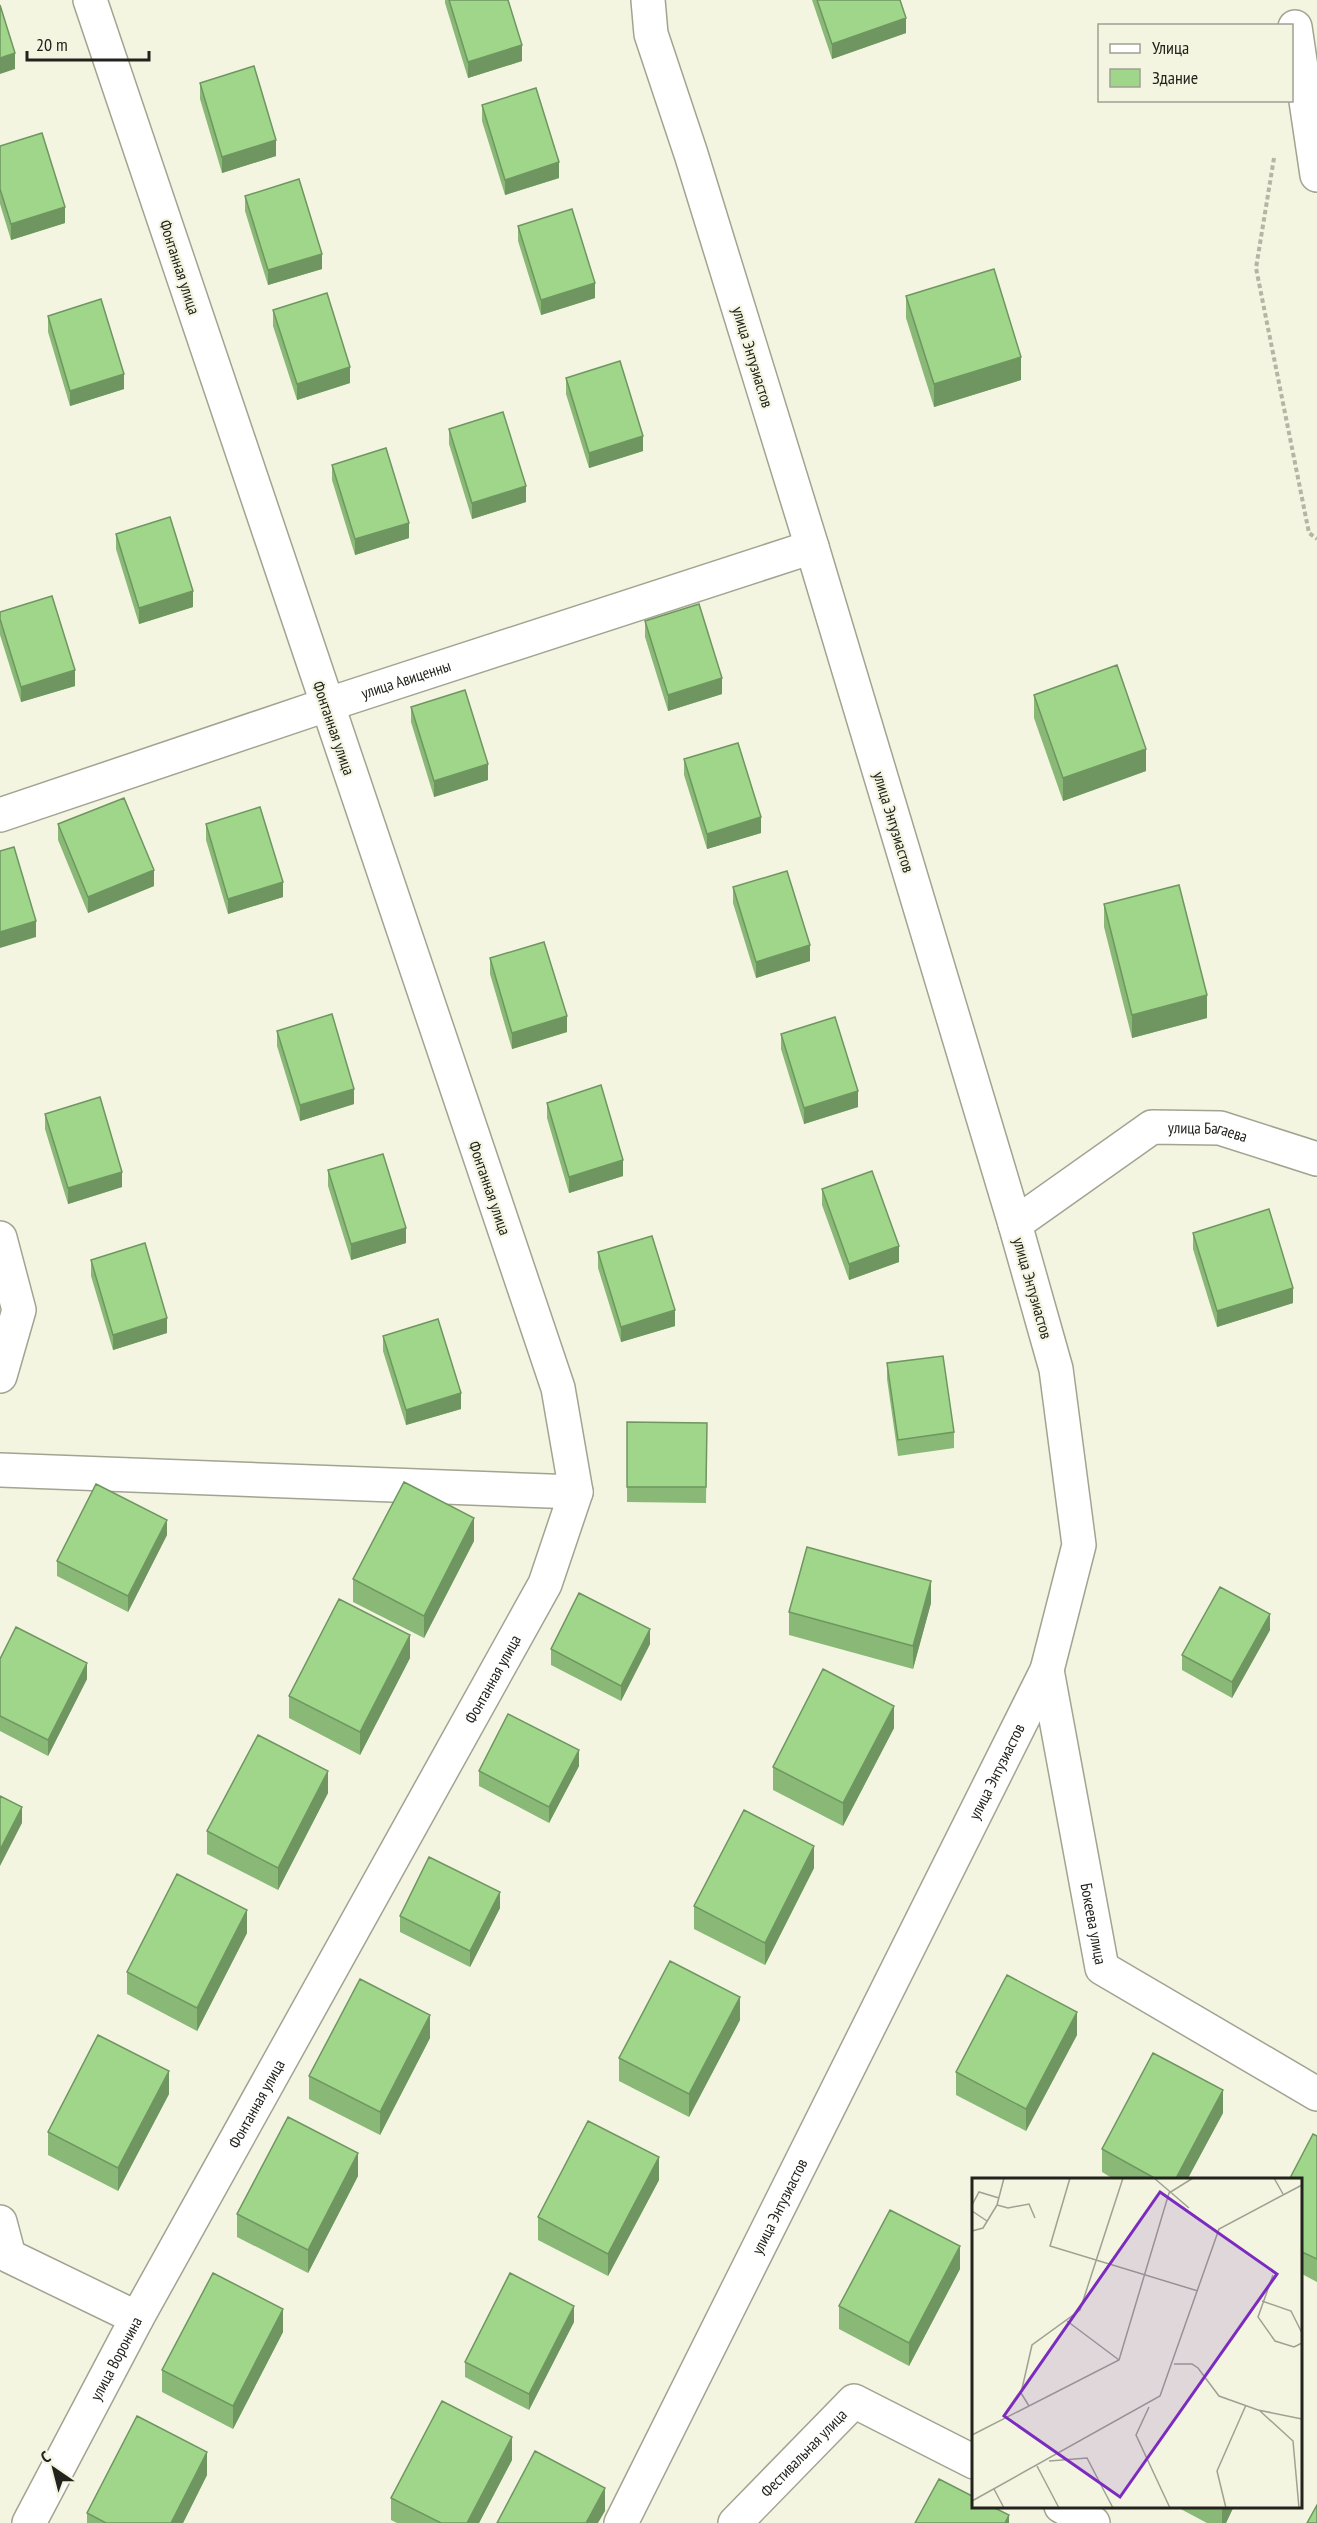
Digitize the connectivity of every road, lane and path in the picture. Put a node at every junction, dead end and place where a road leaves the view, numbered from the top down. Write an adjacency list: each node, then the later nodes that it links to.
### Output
1 (90, 0): 8 (street, Фонтанная улица)
2 (648, 0): 7 (street, улица Энтузиастов)
3 (1295, 27): 5 (street)
4 (1274, 156): 6 (path)
5 (1317, 175)
6 (1317, 539)
7 (812, 547): 8 (street, улица Авиценны); 11 (street, улица Энтузиастов)
8 (326, 705): 9 (street, улица Авиценны); 15 (street, Фонтанная улица)
9 (0, 816)
10 (1317, 1159): 11 (street, улица Багаева)
11 (1015, 1224): 16 (street, улица Энтузиастов)
12 (0, 1238): 13 (street)
13 (0, 1376)
14 (0, 1470): 15 (street)
15 (576, 1492): 19 (street, Фонтанная улица)
16 (1047, 1670): 17 (street, Бокеева улица); 23 (street, улица Энтузиастов)
17 (1317, 2094)
18 (0, 2222): 19 (street, улица Воронина)
19 (137, 2318): 22 (street, улица Воронина)
20 (972, 2461): 24 (street, Фестивальная улица)
21 (1065, 2508): 25 (street)
22 (28, 2523)
23 (621, 2523)
24 (735, 2523)
25 (1093, 2523)

